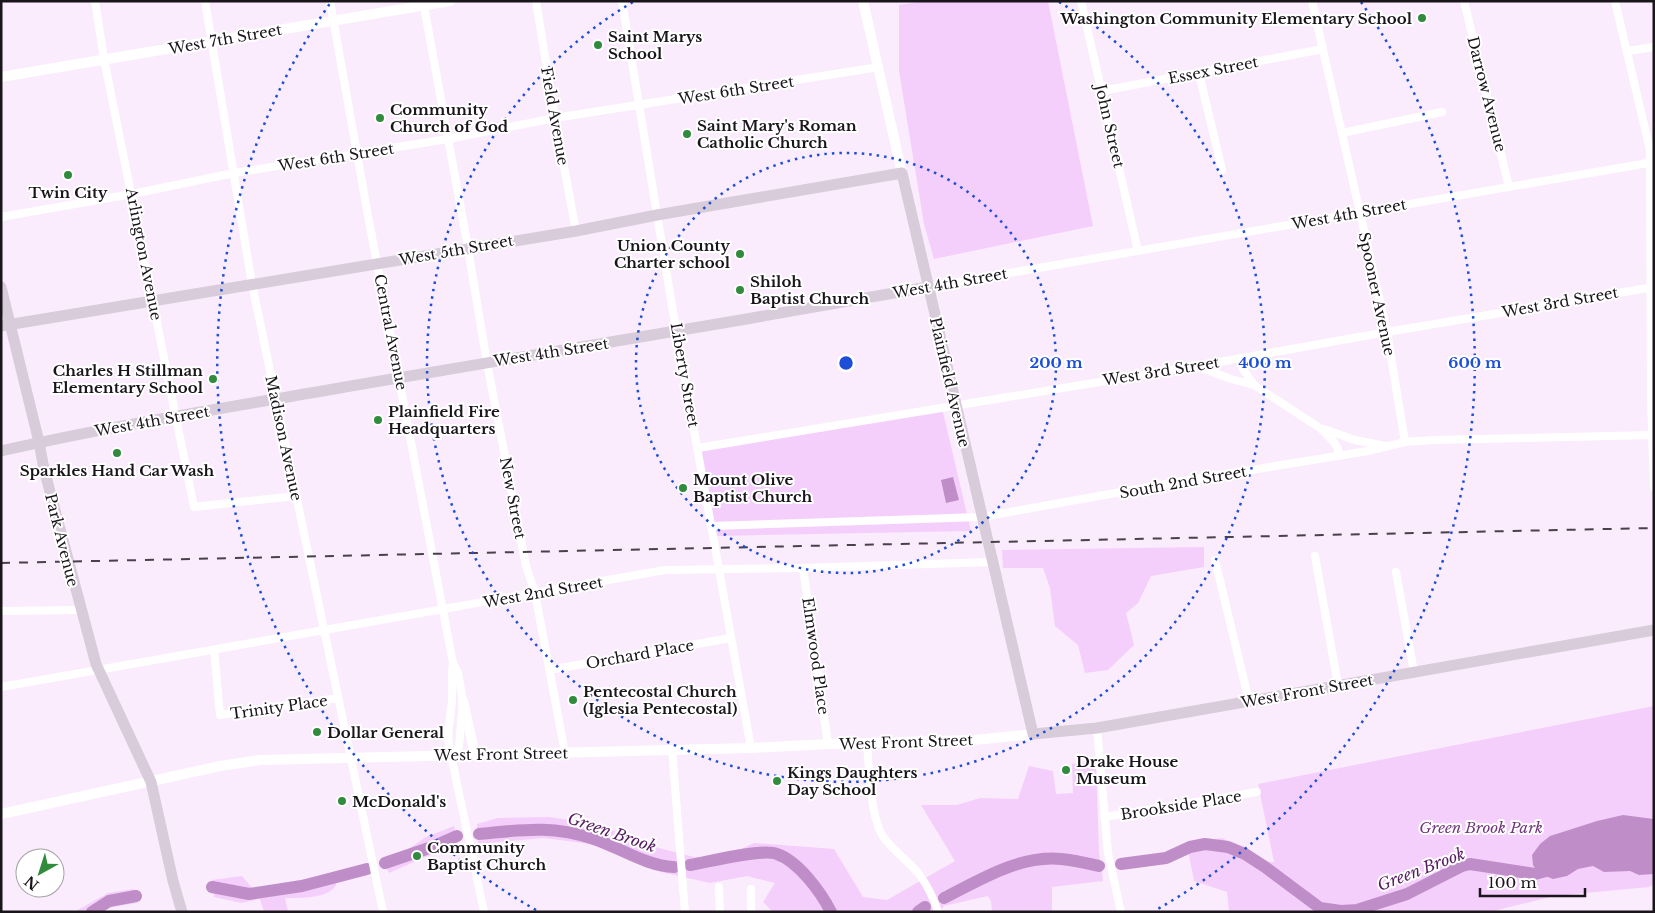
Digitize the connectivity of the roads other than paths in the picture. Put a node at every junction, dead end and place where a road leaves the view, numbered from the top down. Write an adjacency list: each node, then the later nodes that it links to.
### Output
1 (96, 1): 18 (street, Arlington Avenue)
2 (205, 1): 14 (street, Madison Avenue)
3 (330, 1): 13 (street, Central Avenue)
4 (450, 1): 12 (street, West 7th Street)
5 (536, 1): 25 (street, Field Avenue)
6 (622, 1): 23 (street, Liberty Street)
7 (863, 1): 19 (street, Plainfield Avenue)
8 (1081, 1): 22 (street, John Street)
9 (1312, 1): 16 (street, Spooner Avenue)
10 (1464, 1): 33 (street, Darrow Avenue)
11 (1615, 1): 17 (street)
12 (424, 6): 13 (street, West 7th Street); 27 (street, New Street)
13 (334, 20): 14 (street, West 7th Street); 28 (street, Central Avenue)
14 (212, 41): 18 (street, West 7th Street); 31 (street, Madison Avenue)
15 (1654, 47): 17 (street)
16 (1323, 49): 20 (street, Essex Street); 26 (street, Spooner Avenue)
17 (1627, 51): 29 (street)
18 (104, 59): 21 (street, West 7th Street); 34 (street, Arlington Avenue)
19 (879, 67): 23 (street, West 6th Street); 32 (street, Plainfield Avenue)
20 (1199, 73): 22 (street, Essex Street); 30 (street)
21 (1, 78)
22 (1102, 91): 40 (street, John Street)
23 (639, 105): 25 (street, West 6th Street); 36 (street, Liberty Street)
24 (1442, 112): 26 (street)
25 (555, 118): 27 (street, West 6th Street); 38 (street, Field Avenue)
26 (1342, 134): 35 (street, Spooner Avenue)
27 (448, 139): 28 (street, West 6th Street); 39 (street, New Street)
28 (358, 154): 31 (street, West 6th Street); 41 (street, Central Avenue)
29 (1652, 162): 33 (street, West 4th Street); 45 (street)
30 (1222, 170)
31 (234, 173): 34 (street, West 6th Street); 42 (street, Madison Avenue)
32 (902, 173): 36 (main road, West 5th Street); 44 (main road, Plainfield Avenue)
33 (1509, 187): 35 (street, West 4th Street)
34 (132, 194): 37 (street, West 6th Street); 46 (street, Arlington Avenue)
35 (1359, 212): 40 (street, West 4th Street); 49 (street, Spooner Avenue)
36 (657, 214): 38 (main road, West 5th Street); 48 (street, Liberty Street)
37 (1, 217)
38 (576, 230): 39 (main road, West 5th Street)
39 (468, 248): 41 (main road, West 5th Street); 51 (street, New Street)
40 (1138, 250): 44 (street, West 4th Street)
41 (377, 264): 42 (main road, West 5th Street); 53 (street, Central Avenue)
42 (252, 284): 46 (main road, West 5th Street); 55 (street, Madison Avenue)
43 (1, 287): 47 (main road, Park Avenue)
44 (928, 287): 48 (main road, West 4th Street); 56 (main road, Plainfield Avenue)
45 (1652, 287): 49 (street, West 3rd Street); 59 (street)
46 (153, 300): 47 (main road, West 5th Street); 57 (street, Arlington Avenue)
47 (6, 325): 60 (main road, Park Avenue)
48 (677, 332): 51 (main road, West 4th Street); 63 (street, Liberty Street)
49 (1387, 332): 50 (street, West 3rd Street); 61 (street, Spooner Avenue)
50 (1241, 358): 52 (street, West 3rd Street); 54 (street)
51 (486, 362): 53 (main road, West 4th Street); 76 (street, New Street)
52 (1197, 366): 54 (street); 56 (street, West 3rd Street)
53 (399, 378): 55 (main road, West 4th Street); 77 (street, Central Avenue)
54 (1254, 384): 58 (street)
55 (276, 399): 57 (main road, West 4th Street); 67 (street, Madison Avenue)
56 (956, 405): 63 (street, West 3rd Street); 68 (main road, Plainfield Avenue)
57 (175, 417): 60 (main road, West 4th Street); 67 (street, Arlington Avenue)
58 (1320, 428): 62 (street); 65 (street)
59 (1653, 435): 61 (street, South 2nd Street); 66 (street)
60 (40, 442): 64 (main road, West 4th Street); 78 (main road, Park Avenue)
61 (1405, 442): 62 (street, South 2nd Street)
62 (1387, 446): 65 (street, South 2nd Street)
63 (698, 448): 69 (street, Liberty Street)
64 (1, 451)
65 (1339, 456): 68 (street, South 2nd Street)
66 (1654, 486)
67 (296, 496): 80 (street, Madison Avenue)
68 (982, 517): 69 (street, South 2nd Street); 72 (main road, Plainfield Avenue)
69 (712, 526): 73 (street, Liberty Street)
70 (1314, 556): 88 (street)
71 (1216, 560): 92 (street)
72 (992, 562): 74 (street, West 2nd Street); 94 (main road, Plainfield Avenue)
73 (720, 568): 74 (street, West 2nd Street); 76 (street, West 2nd Street); 82 (street, Liberty Street)
74 (803, 568): 96 (street, Elmwood Place)
75 (1396, 572): 87 (street)
76 (535, 593): 77 (street, West 2nd Street); 86 (street, New Street)
77 (444, 609): 80 (street, West 2nd Street); 84 (street, Central Avenue)
78 (80, 610): 79 (street); 85 (main road, Park Avenue)
79 (1, 611)
80 (324, 630): 83 (street, West 2nd Street); 90 (street, Madison Avenue)
81 (1654, 630): 87 (main road, West Front Street)
82 (730, 638): 86 (street, Orchard Place); 97 (street, Liberty Street)
83 (214, 650): 85 (street, West 2nd Street); 90 (street, Trinity Place)
84 (453, 663): 91 (street, Central Avenue); 100 (street, Central Avenue)
85 (98, 669): 89 (street, West 2nd Street); 103 (main road, Park Avenue)
86 (548, 670): 99 (street, New Street)
87 (1414, 672): 88 (main road, West Front Street)
88 (1338, 685): 92 (main road, West Front Street)
89 (1, 687)
90 (338, 698): 102 (street, Madison Avenue)
91 (463, 701): 100 (street, Central Avenue); 101 (street)
92 (1249, 701): 93 (main road, West Front Street)
93 (1097, 728): 94 (main road, West Front Street); 106 (street)
94 (1034, 734): 95 (street, West Front Street)
95 (867, 743): 96 (street, West Front Street); 109 (street)
96 (828, 744): 97 (street, West Front Street)
97 (751, 748): 98 (street, West Front Street)
98 (672, 749): 99 (street, West Front Street); 113 (street)
99 (565, 753): 101 (street, West Front Street)
100 (451, 755): 101 (street, West Front Street); 102 (street, West Front Street); 112 (street)
101 (475, 755)
102 (350, 758): 103 (street, West Front Street); 111 (street, Madison Avenue)
103 (151, 782): 105 (street, West Front Street); 110 (main road, Park Avenue)
104 (1257, 792): 106 (street, Brookside Place)
105 (1, 814)
106 (1104, 817): 116 (street)
107 (719, 887): 114 (street)
108 (751, 889): 115 (street)
109 (938, 911)
110 (182, 912)
111 (383, 912)
112 (484, 912)
113 (685, 912)
114 (720, 912)
115 (751, 912)
116 (1121, 912)

